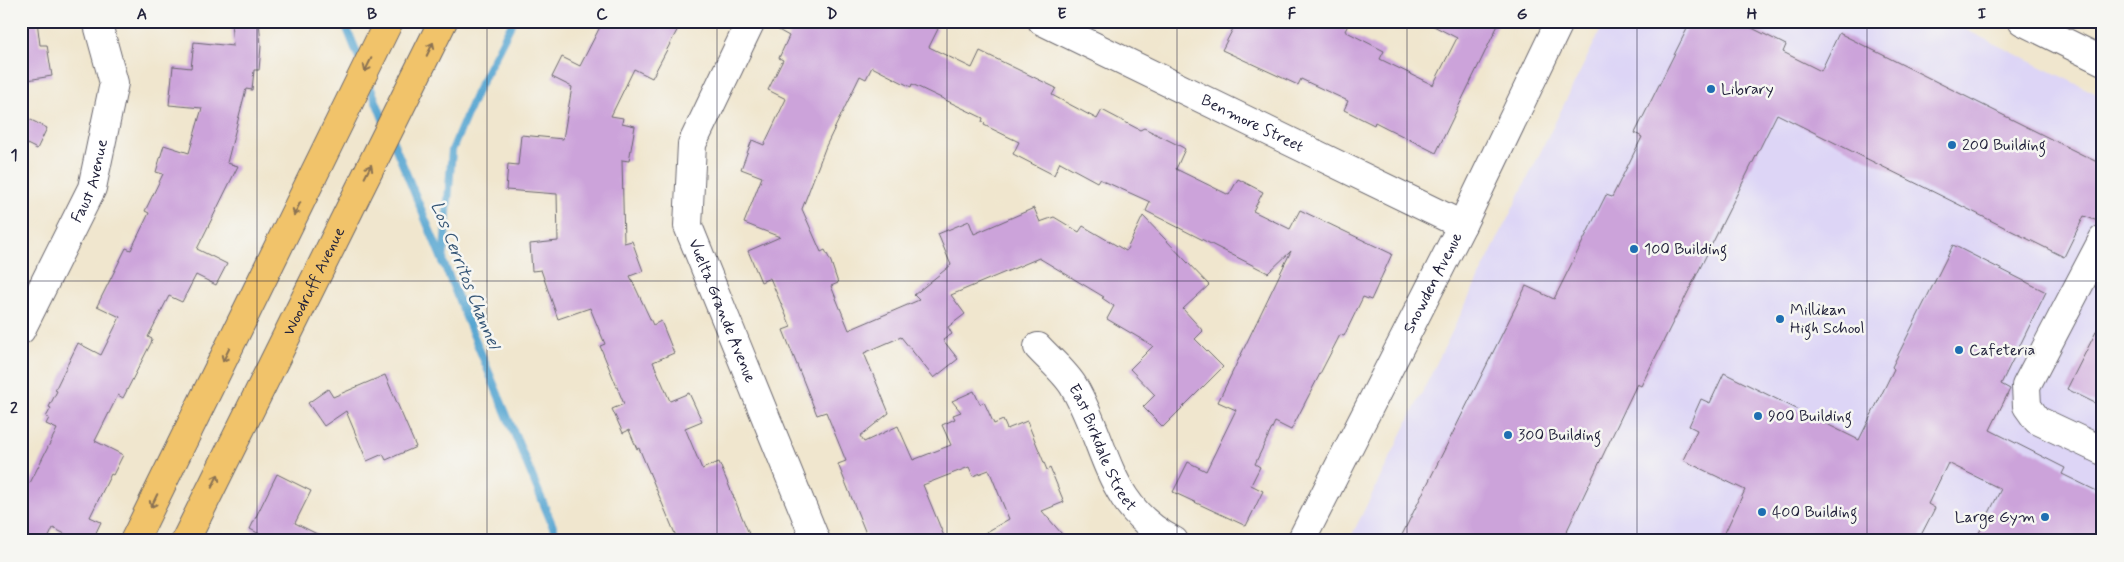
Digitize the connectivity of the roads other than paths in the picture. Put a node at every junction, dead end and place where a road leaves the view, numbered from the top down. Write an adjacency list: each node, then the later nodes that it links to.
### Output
1 (97, 21): 11 (street, Faust Avenue)
2 (389, 21): 14 (main road, one-way to 14)
3 (443, 21): 15 (main road, Woodruff Avenue, one-way to 3)
4 (750, 21): 16 (street, Vuelta Grande Avenue)
5 (1042, 21): 9 (street, Benmore Street)
6 (1560, 21): 9 (street, Snowden Avenue)
7 (2022, 21): 8 (street)
8 (2103, 61)
9 (1462, 225): 18 (street, Snowden Avenue)
10 (2103, 239): 13 (street)
11 (21, 330)
12 (1038, 347): 17 (street, East Birkdale Street)
13 (2103, 451)
14 (134, 541)
15 (185, 541)
16 (816, 541)
17 (1174, 541)
18 (1301, 541)

